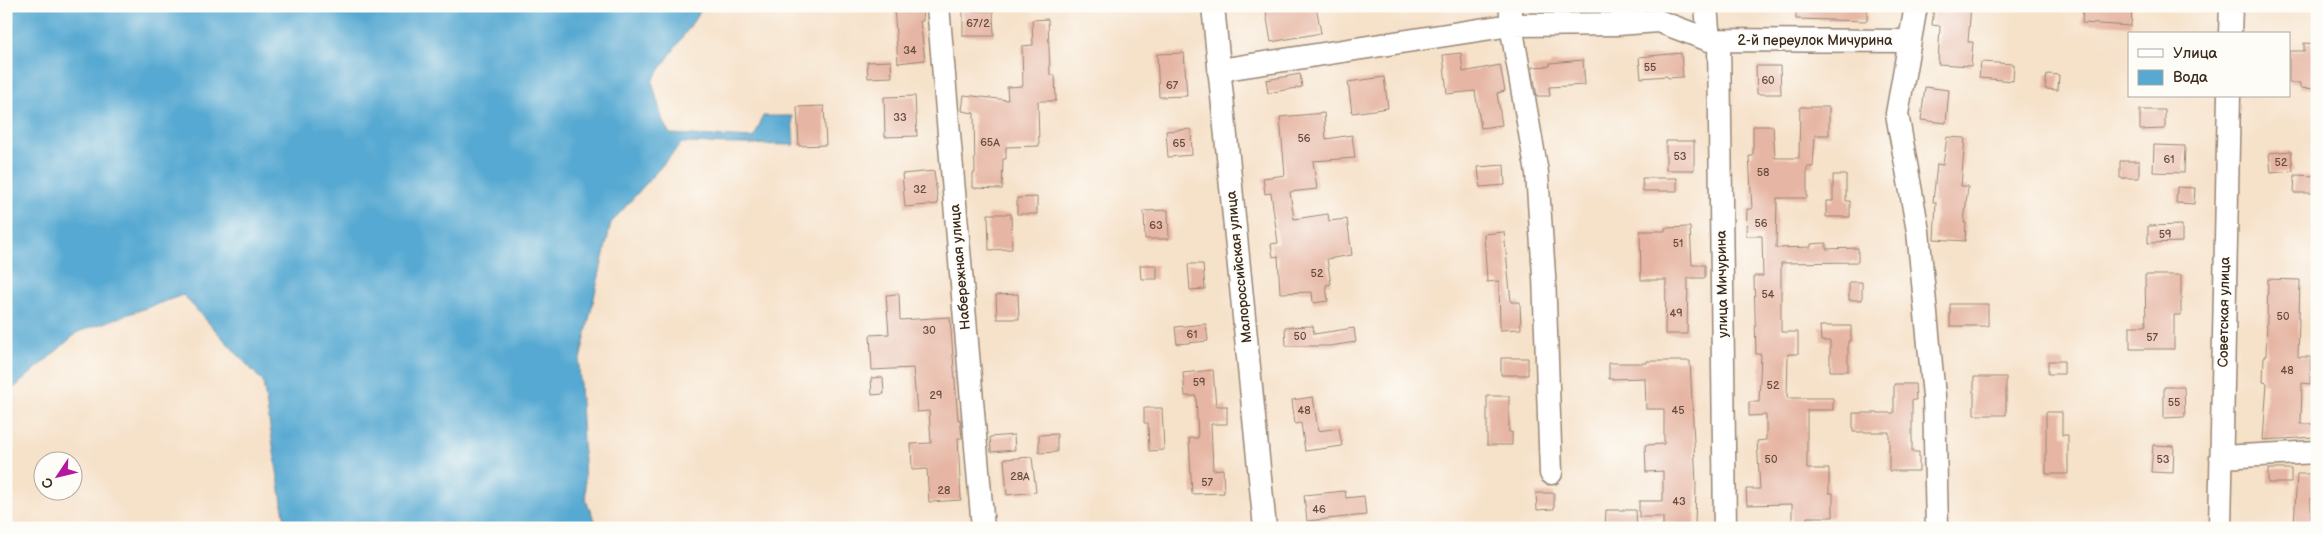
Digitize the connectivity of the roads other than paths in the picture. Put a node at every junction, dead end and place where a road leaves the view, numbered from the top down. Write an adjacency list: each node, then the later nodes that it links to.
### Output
1 (938, 6): 15 (street, Набережная улица)
2 (1213, 6): 10 (street, Малороссийская улица)
3 (1706, 6): 8 (street, улица Мичурина)
4 (1916, 6): 9 (street)
5 (2231, 6): 7 (street)
6 (1511, 16): 8 (street); 10 (street); 14 (street)
7 (2230, 32)
8 (1714, 40): 9 (street, 2-й переулок Мичурина); 17 (street, улица Мичурина)
9 (1910, 41): 18 (street)
10 (1219, 72): 16 (street, Малороссийская улица)
11 (2229, 98): 13 (street, Советская улица)
12 (2317, 452): 13 (street)
13 (2221, 457): 19 (street, Советская улица)
14 (1551, 473)
15 (983, 528)
16 (1265, 528)
17 (1725, 528)
18 (1937, 528)
19 (2220, 528)

